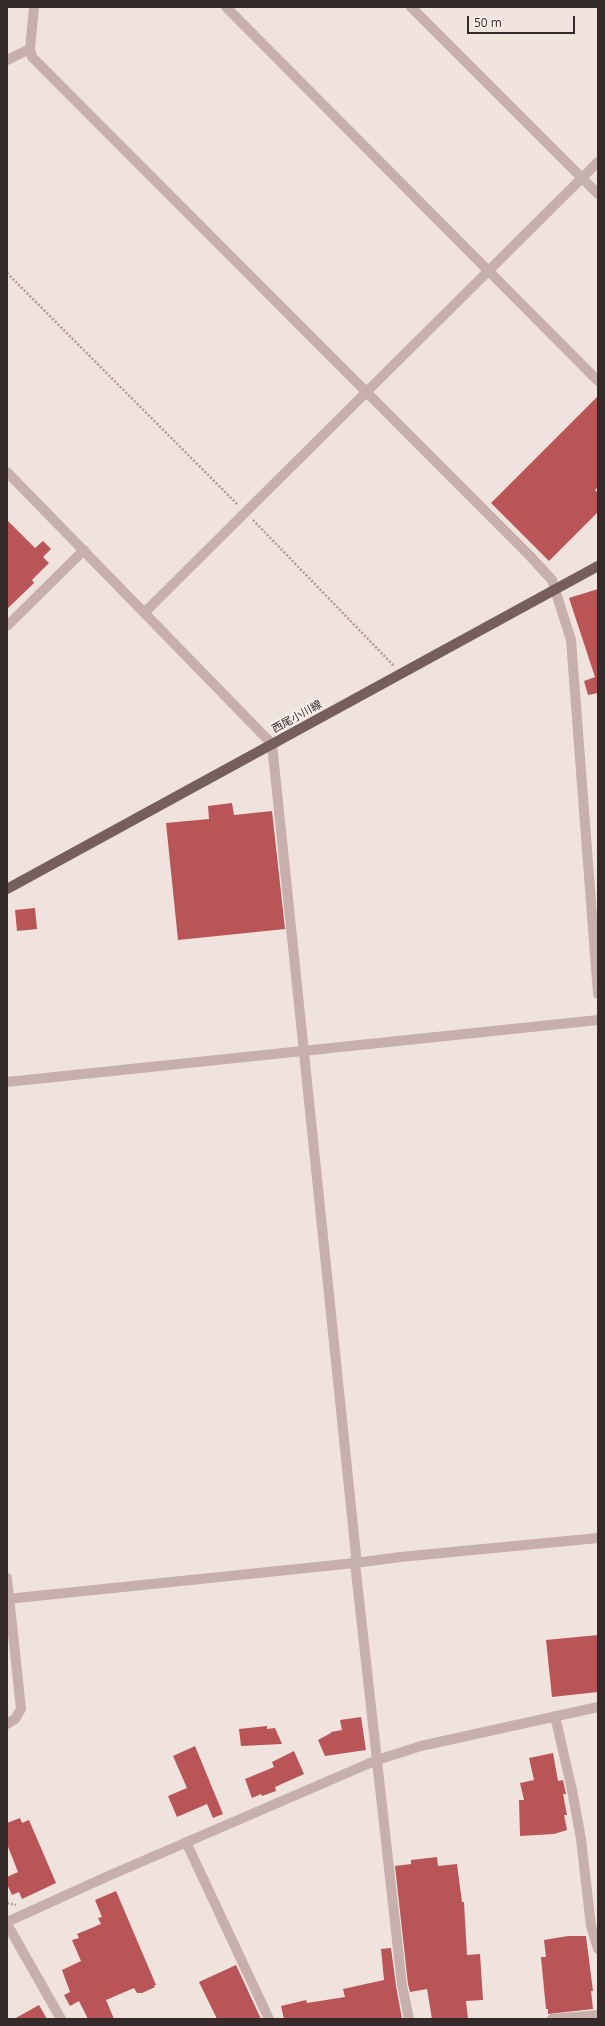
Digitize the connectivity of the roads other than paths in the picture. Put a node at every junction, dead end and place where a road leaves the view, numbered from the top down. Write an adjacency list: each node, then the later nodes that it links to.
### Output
1 (34, 7): 4 (street)
2 (226, 7): 9 (street)
3 (411, 7): 7 (street)
4 (30, 49): 5 (street); 11 (street)
5 (7, 60)
6 (598, 162): 7 (street)
7 (582, 178): 8 (street); 9 (street)
8 (598, 194)
9 (488, 272): 10 (street); 11 (street)
10 (598, 381)
11 (368, 392): 15 (street); 16 (street)
12 (7, 472): 13 (street)
13 (84, 550): 16 (street); 17 (street)
14 (598, 566): 15 (main road, 西尾小川線)
15 (556, 589): 18 (main road, 西尾小川線); 20 (street)
16 (145, 612): 18 (street)
17 (7, 626)
18 (272, 744): 19 (main road, 西尾小川線); 22 (street)
19 (7, 889)
20 (598, 994)
21 (598, 1020): 22 (street)
22 (305, 1050): 23 (street); 25 (street)
23 (7, 1082)
24 (598, 1538): 25 (street)
25 (355, 1563): 27 (street); 31 (street)
26 (7, 1578): 27 (street)
27 (8, 1599): 30 (street)
28 (598, 1707): 29 (street)
29 (555, 1716): 31 (street); 34 (street)
30 (7, 1724)
31 (377, 1760): 32 (street); 38 (street)
32 (186, 1842): 33 (street); 37 (street)
33 (7, 1923): 36 (street)
34 (598, 1949)
35 (598, 2015): 39 (street)
36 (61, 2019)
37 (269, 2019)
38 (409, 2019)
39 (552, 2019)

